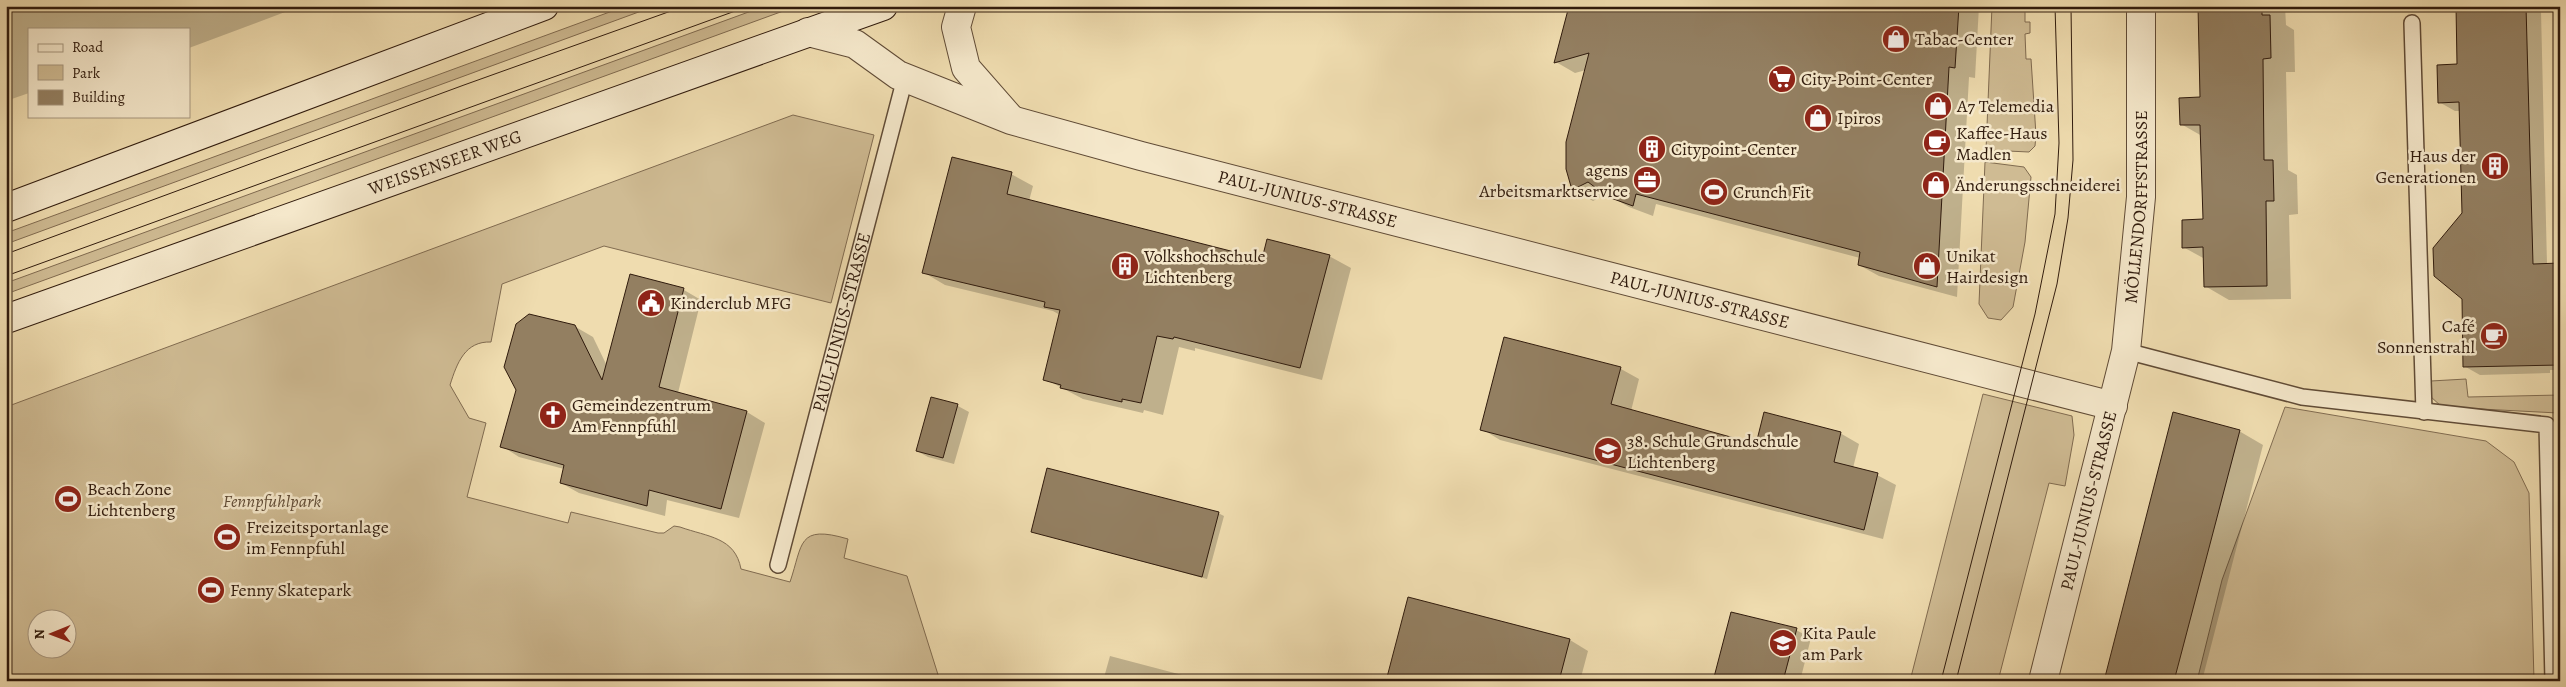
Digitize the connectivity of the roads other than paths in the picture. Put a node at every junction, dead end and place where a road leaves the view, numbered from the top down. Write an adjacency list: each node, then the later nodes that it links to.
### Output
1 (544, 6): 9 (street)
2 (883, 6): 6 (street, WEISSENSEER WEG)
3 (962, 6): 8 (street)
4 (2142, 6): 11 (street, MÖLLENDORFFSTRASSE)
5 (2412, 24): 13 (lane)
6 (808, 32): 7 (street, PAUL-JUNIUS-STRASSE); 10 (street, WEISSENSEER WEG)
7 (905, 78): 8 (street, PAUL-JUNIUS-STRASSE); 14 (lane, PAUL-JUNIUS-STRASSE)
8 (1012, 120): 12 (street, PAUL-JUNIUS-STRASSE)
9 (6, 208)
10 (6, 319)
11 (2126, 351): 12 (street, MÖLLENDORFFSTRASSE); 13 (lane)
12 (2113, 406): 15 (street, PAUL-JUNIUS-STRASSE)
13 (2424, 412): 16 (lane)
14 (778, 565)
15 (2043, 681)
16 (2553, 681)

